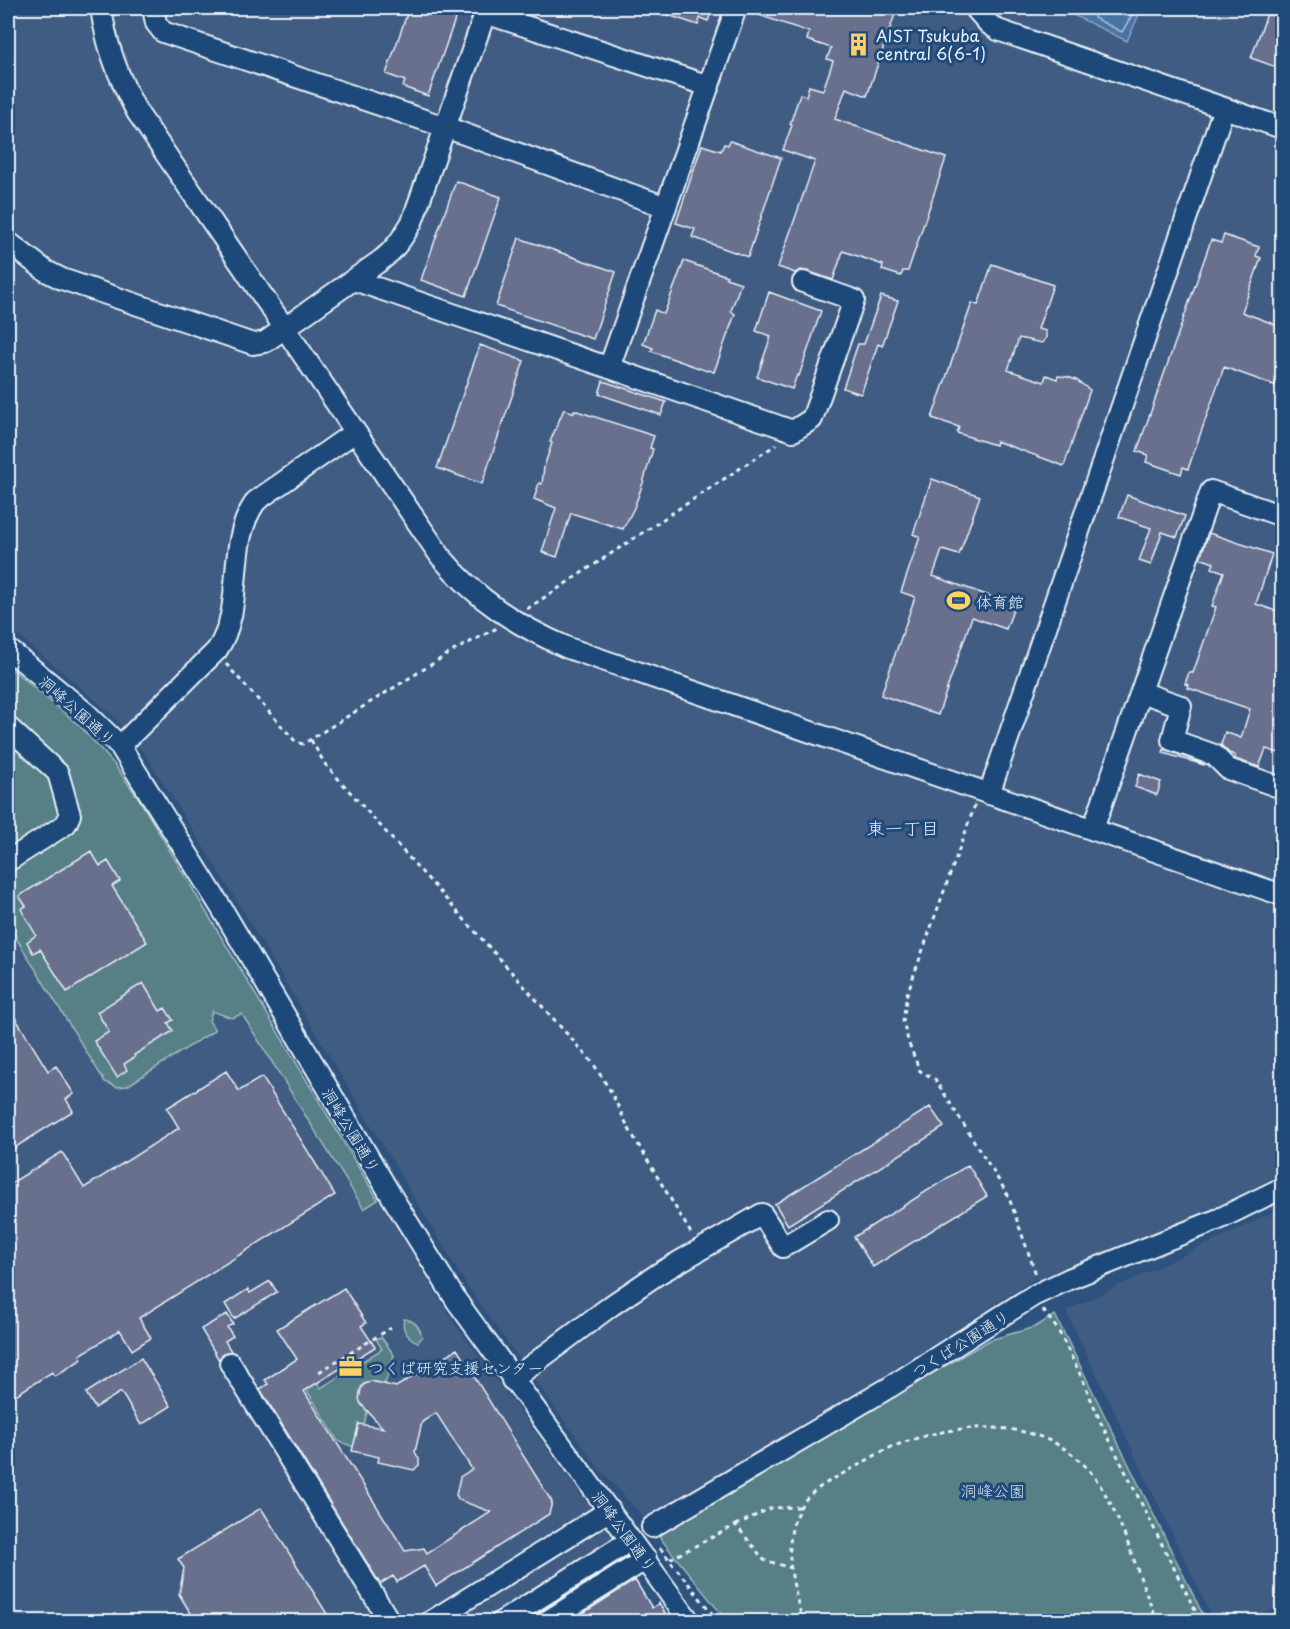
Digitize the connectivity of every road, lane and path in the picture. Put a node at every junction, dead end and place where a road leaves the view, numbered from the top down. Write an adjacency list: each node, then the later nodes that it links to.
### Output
1 (101, 8): 14 (street)
2 (153, 8): 8 (street)
3 (975, 8): 7 (street)
4 (486, 10): 6 (street); 8 (street)
5 (735, 11): 6 (street)
6 (709, 86): 10 (street)
7 (1224, 108): 9 (street); 28 (street)
8 (445, 127): 10 (street); 12 (street)
9 (1282, 128)
10 (666, 207): 15 (street)
11 (8, 242): 14 (street)
12 (354, 280): 14 (street); 15 (street)
13 (803, 282): 15 (street)
14 (284, 329): 16 (street)
15 (609, 368)
16 (355, 432): 26 (street); 28 (street)
17 (781, 441): 19 (path)
18 (1282, 516): 23 (street)
19 (523, 612)
20 (500, 626): 25 (path)
21 (8, 649): 26 (street, 洞峰公園通り)
22 (225, 663): 25 (path)
23 (1140, 692): 27 (street); 29 (street)
24 (8, 727): 30 (street)
25 (311, 740): 34 (path)
26 (120, 746): 39 (street, 洞峰公園通り)
27 (1281, 784)
28 (984, 793): 29 (street); 35 (path)
29 (1093, 829): 31 (street)
30 (8, 861)
31 (1282, 895)
32 (1282, 1188): 35 (street, つくば公園通り)
33 (828, 1220): 34 (street)
34 (700, 1250): 39 (street)
35 (1038, 1294): 43 (street, つくば公園通り); 55 (path)
36 (391, 1328): 38 (path)
37 (230, 1363): 47 (street)
38 (319, 1372)
39 (512, 1380): 41 (street, 洞峰公園通り)
40 (801, 1507): 42 (path); 46 (path); 54 (path)
41 (610, 1510): 43 (street, 洞峰公園通り); 48 (street)
42 (736, 1525): 45 (path); 46 (path)
43 (652, 1543): 45 (path); 50 (street, つくば公園通り); 51 (street, 洞峰公園通り)
44 (620, 1547): 49 (street)
45 (670, 1560): 52 (path)
46 (791, 1568): 53 (path)
47 (390, 1622)
48 (430, 1622)
49 (501, 1622)
50 (546, 1622)
51 (690, 1622)
52 (719, 1622)
53 (803, 1622)
54 (1158, 1622)
55 (1201, 1622)

